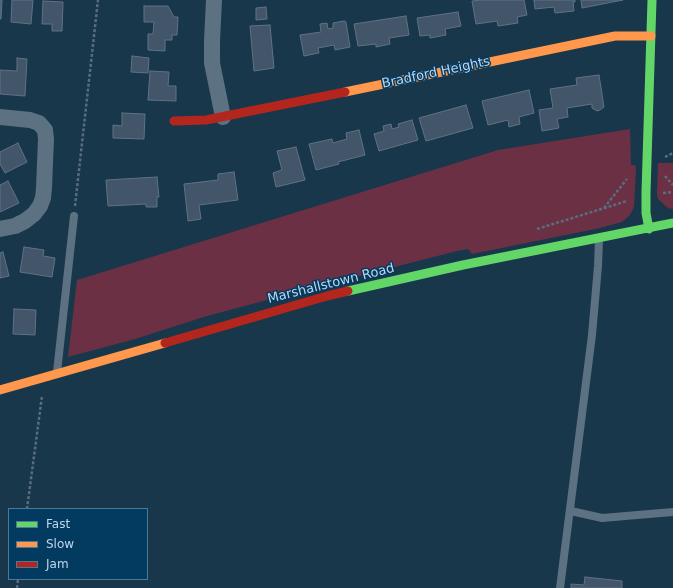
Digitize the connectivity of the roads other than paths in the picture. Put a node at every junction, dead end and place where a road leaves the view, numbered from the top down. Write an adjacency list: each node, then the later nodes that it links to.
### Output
1 (214, 0): 5 (street)
2 (652, 0): 3 (street)
3 (651, 36): 5 (street, Bradford Heights); 9 (street)
4 (0, 117): 10 (street)
5 (223, 118): 6 (street, Bradford Heights)
6 (174, 121)
7 (74, 216): 12 (lane)
8 (673, 223): 9 (street, Marshallstown Road)
9 (649, 228): 11 (street, Marshallstown Road)
10 (0, 229)
11 (599, 238): 12 (street, Marshallstown Road); 14 (lane)
12 (57, 373): 13 (street, Marshallstown Road)
13 (0, 390)
14 (571, 511): 15 (lane); 16 (lane)
15 (673, 512)
16 (560, 588)

